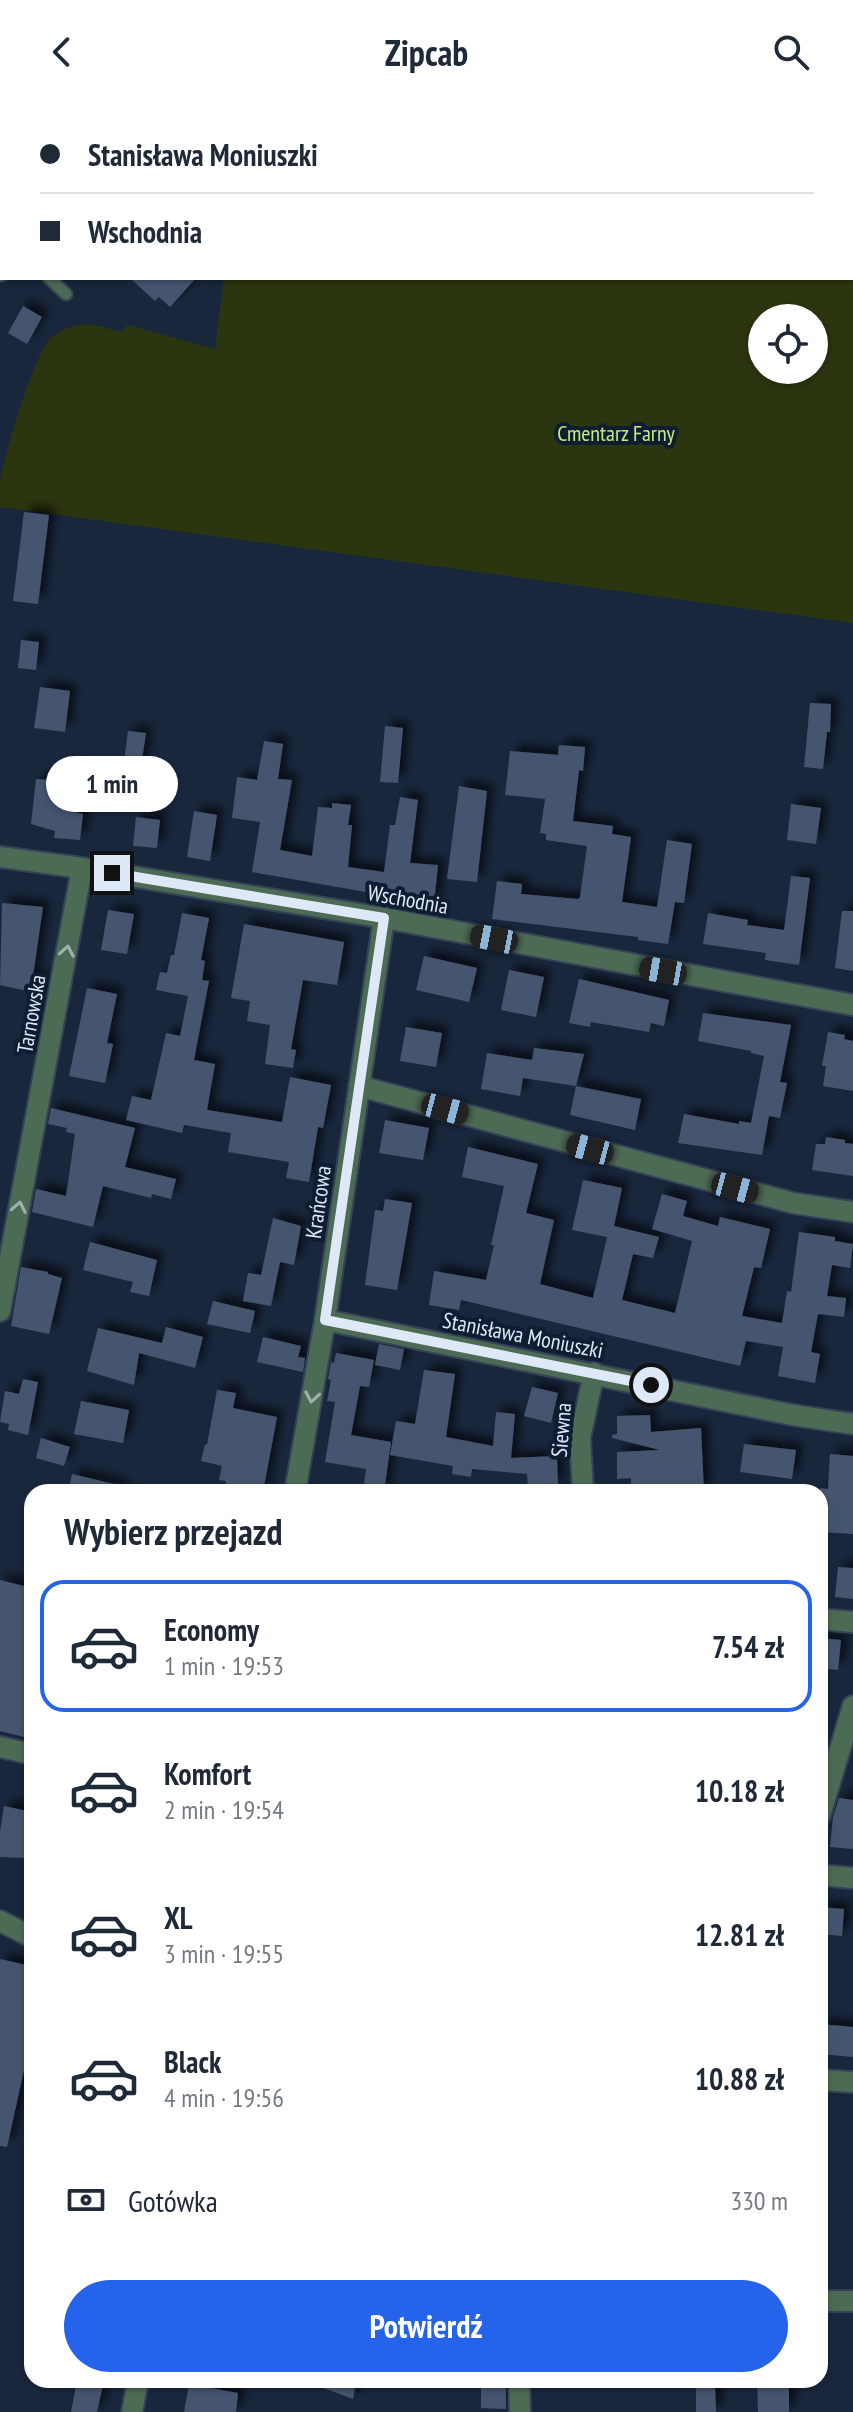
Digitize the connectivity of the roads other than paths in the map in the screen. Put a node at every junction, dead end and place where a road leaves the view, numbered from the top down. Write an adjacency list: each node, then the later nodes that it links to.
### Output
1 (51, 280): 2 (lane)
2 (66, 294)
3 (0, 857): 4 (street, Wschodnia)
4 (82, 868): 5 (street, Wschodnia); 9 (street, Tarnowska, one-way to 4)
5 (384, 918): 6 (street, Wschodnia); 7 (street, Krańcowa)
6 (853, 1005)
7 (359, 1086): 8 (street); 10 (street, Krańcowa)
8 (853, 1212)
9 (0, 1311)
10 (325, 1320): 11 (street, Stanisława Moniuszki); 13 (street, Krańcowa, one-way to 13)
11 (594, 1373): 12 (street, Stanisława Moniuszki); 14 (street, Siewna)
12 (853, 1424)
13 (296, 1484)
14 (583, 1484)
15 (828, 1620): 16 (street)
16 (853, 1622)
17 (853, 1706): 20 (street)
18 (0, 1747): 19 (street)
19 (24, 1752)
20 (828, 1789)
21 (828, 1876): 22 (street)
22 (853, 1878)
23 (0, 1921): 24 (street)
24 (24, 1933)
25 (828, 2080): 26 (street)
26 (853, 2082)
27 (828, 2301): 28 (street)
28 (853, 2301)
29 (136, 2388): 31 (street)
30 (519, 2388): 32 (street)
31 (132, 2412)
32 (520, 2412)

